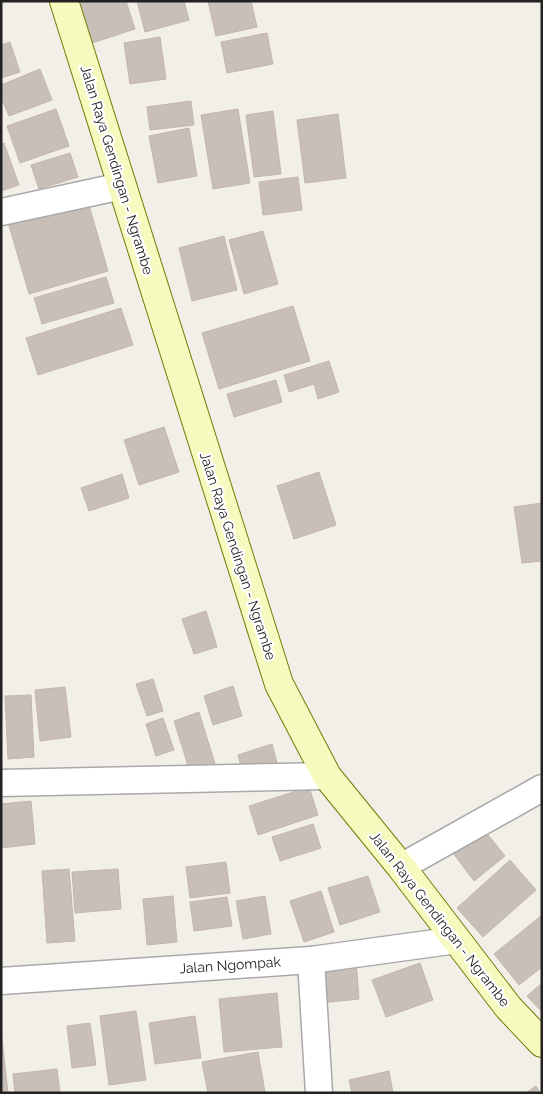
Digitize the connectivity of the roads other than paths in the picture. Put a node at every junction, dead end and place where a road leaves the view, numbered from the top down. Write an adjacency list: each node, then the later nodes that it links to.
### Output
1 (64, 1): 2 (main road, Jalan Raya Gendingan - Ngrambe)
2 (122, 186): 3 (street); 4 (main road, Jalan Raya Gendingan - Ngrambe)
3 (1, 212)
4 (327, 776): 5 (street); 7 (main road, Jalan Raya Gendingan - Ngrambe)
5 (1, 783)
6 (542, 788): 7 (street)
7 (401, 867): 8 (main road, Jalan Raya Gendingan - Ngrambe)
8 (457, 940): 9 (street, Jalan Ngompak); 11 (main road, Jalan Raya Gendingan - Ngrambe)
9 (311, 960): 10 (street, Jalan Ngompak); 12 (street)
10 (1, 981)
11 (542, 1044)
12 (319, 1093)

